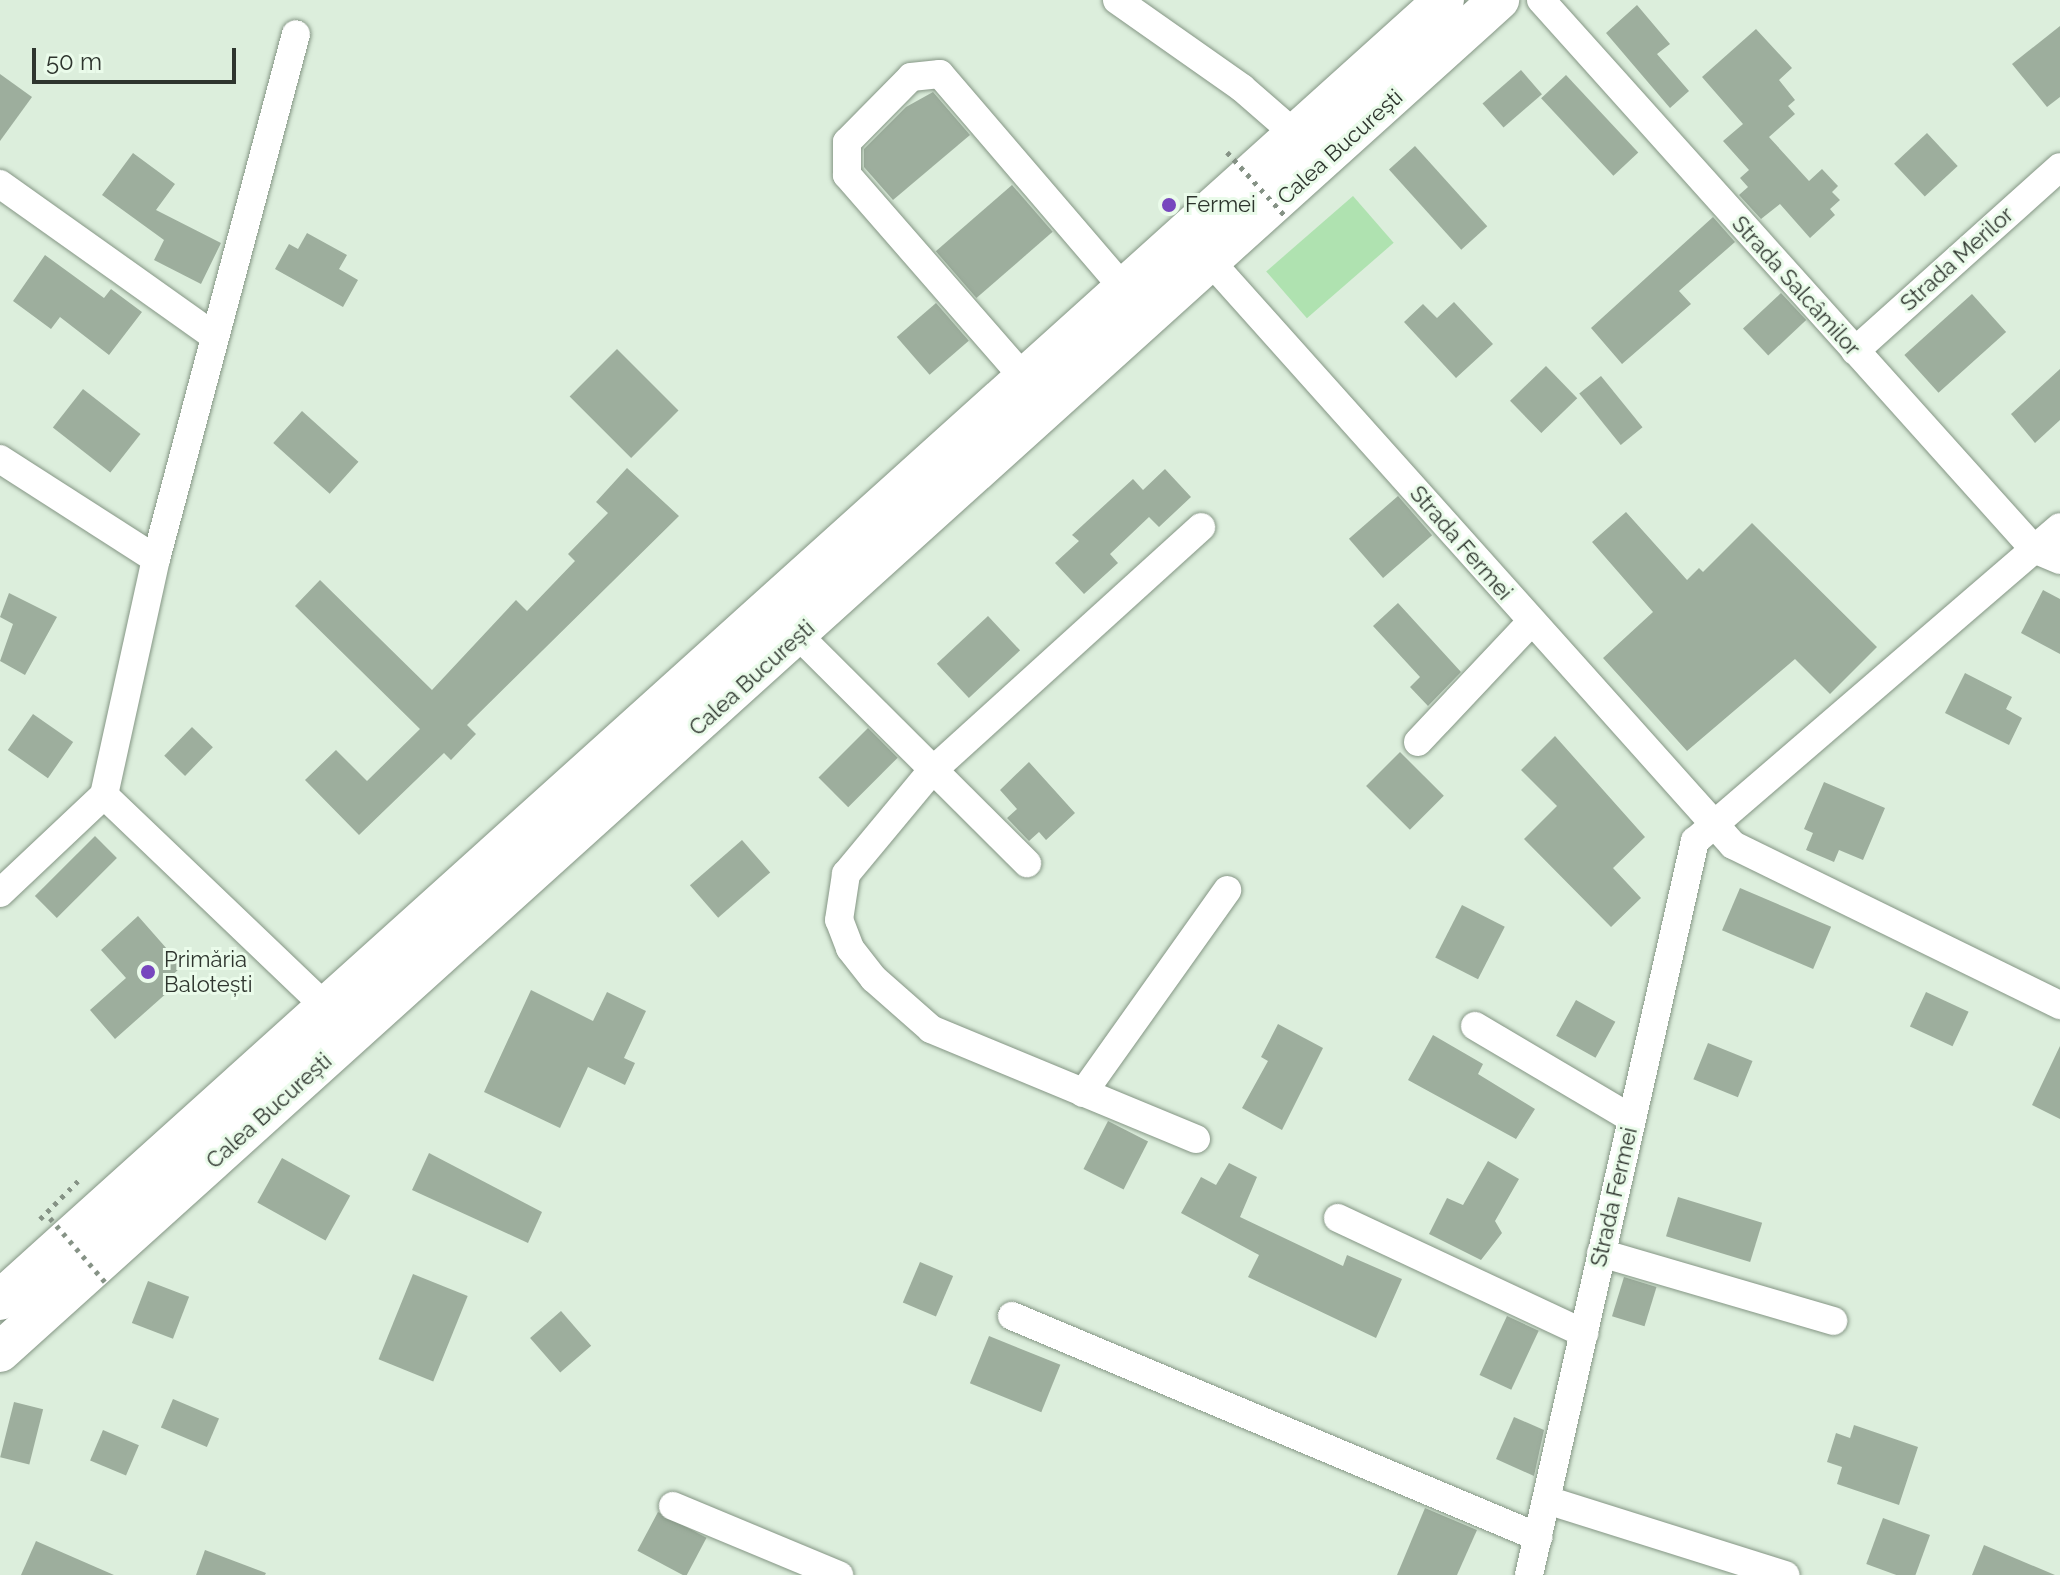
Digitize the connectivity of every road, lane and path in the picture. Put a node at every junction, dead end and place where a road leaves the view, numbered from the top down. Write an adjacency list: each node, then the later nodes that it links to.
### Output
1 (1117, 0): 6 (street)
2 (1444, 0): 6 (highway, Calea București)
3 (1499, 0): 11 (highway, Calea București)
4 (1541, 0): 14 (street, Strada Salcâmilor)
5 (296, 34): 13 (street)
6 (1296, 135): 12 (highway, Calea București)
7 (1227, 152): 10 (path, bridge)
8 (2060, 167): 14 (street, Strada Merilor)
9 (0, 184): 13 (street)
10 (1287, 218)
11 (1212, 263): 22 (street, Strada Fermei); 23 (highway, Calea București)
12 (1125, 290): 15 (highway, Calea București); 15 (street)
13 (214, 336): 20 (street)
14 (1855, 351): 19 (street, Strada Salcâmilor)
15 (1025, 379): 32 (highway, Calea București)
16 (0, 459): 20 (street)
17 (1201, 527): 25 (street)
18 (2060, 527): 19 (street)
19 (2034, 549): 21 (street, Strada Salcâmilor); 27 (street)
20 (156, 559): 26 (street)
21 (2060, 560)
22 (1531, 622): 24 (street); 27 (street, Strada Fermei)
23 (799, 636): 25 (street); 45 (highway, Calea București)
24 (1418, 742)
25 (930, 773): 28 (street); 34 (street)
26 (104, 795): 30 (street); 32 (street)
27 (1709, 824): 31 (street, Strada Fermei); 35 (street, Strada Fermei)
28 (1027, 863)
29 (1227, 890): 34 (street)
30 (0, 893)
31 (2060, 1005)
32 (326, 1007): 41 (highway, Calea București)
33 (1475, 1026): 35 (street)
34 (1083, 1093): 36 (street)
35 (1632, 1119): 39 (street, Strada Fermei)
36 (1196, 1139)
37 (50, 1218): 40 (path, bridge)
38 (1338, 1218): 44 (street)
39 (1601, 1253): 43 (street); 44 (street, Strada Fermei)
40 (105, 1282)
41 (0, 1300)
42 (1012, 1316): 48 (street)
43 (1833, 1321)
44 (1584, 1333): 46 (street, Strada Fermei)
45 (0, 1352)
46 (1547, 1500): 48 (street, Strada Fermei); 51 (street)
47 (673, 1506): 49 (street)
48 (1538, 1537): 50 (street, Strada Fermei)
49 (839, 1575)
50 (1529, 1575)
51 (1785, 1575)

